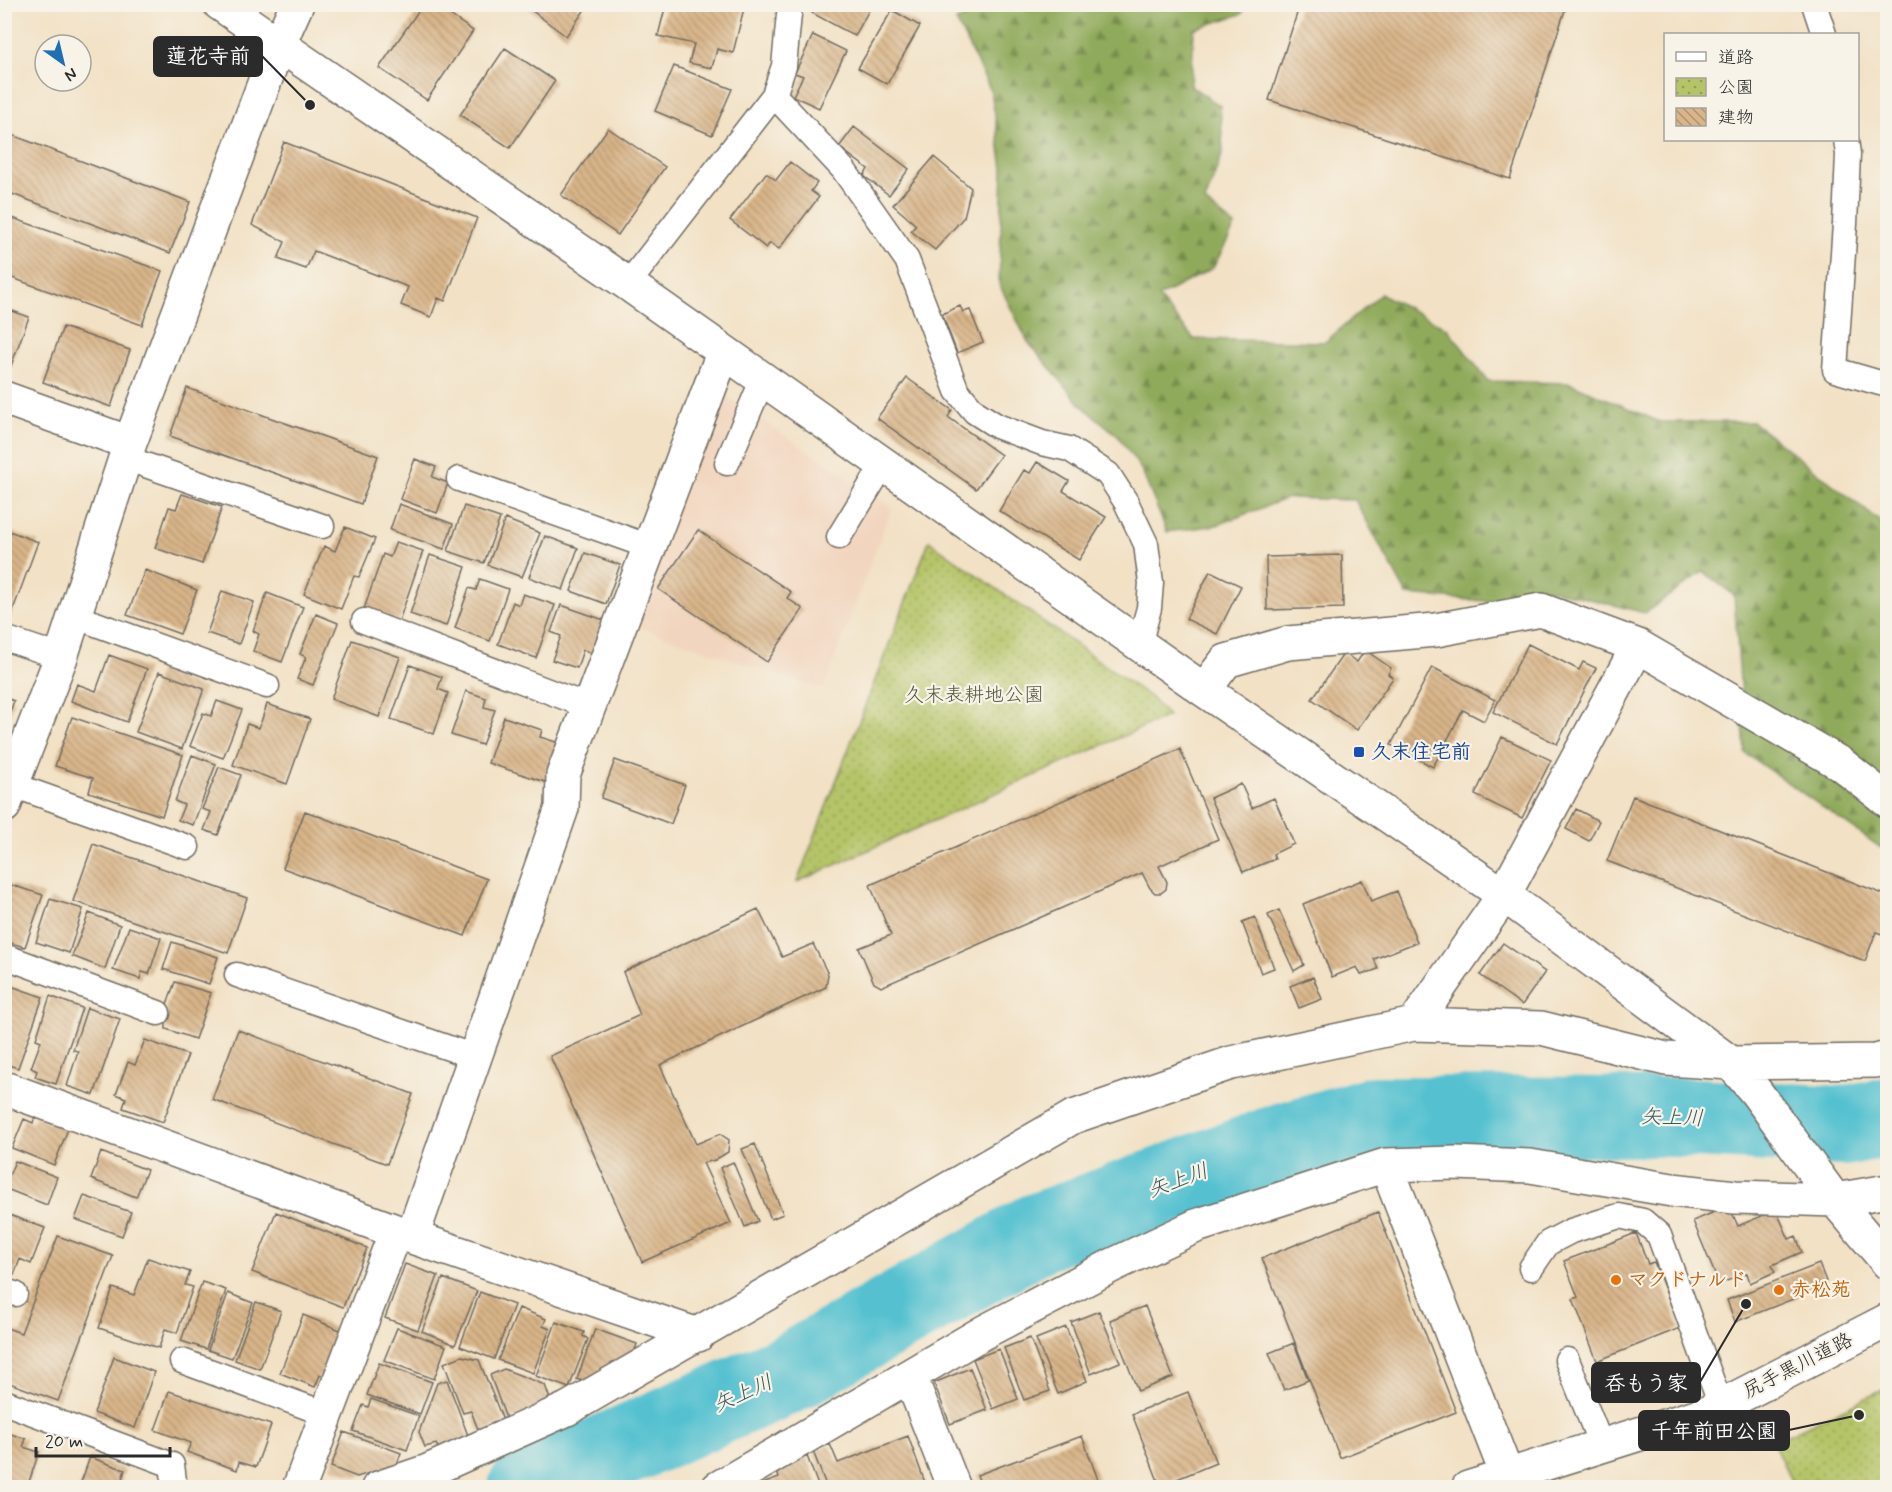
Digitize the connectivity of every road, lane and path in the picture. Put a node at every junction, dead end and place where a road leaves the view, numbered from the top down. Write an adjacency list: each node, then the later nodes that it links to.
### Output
1 (220, 4): 6 (street)
2 (297, 4): 6 (street)
3 (790, 4): 7 (lane)
4 (1814, 4): 5 (lane)
5 (1824, 33)
6 (278, 46): 9 (street); 14 (street)
7 (774, 95): 9 (lane); 24 (lane)
8 (1846, 141): 12 (lane)
9 (628, 284): 10 (street)
10 (723, 353): 11 (street); 20 (street)
11 (762, 381): 15 (lane); 16 (street)
12 (1880, 383)
13 (4, 398): 14 (street)
14 (128, 450): 18 (lane); 21 (street)
15 (727, 463)
16 (883, 465): 19 (lane); 24 (street)
17 (459, 478): 20 (lane)
18 (322, 526)
19 (839, 537)
20 (650, 547): 29 (street)
21 (74, 616): 26 (street); 27 (lane)
22 (364, 621): 29 (lane)
23 (4, 638): 26 (lane)
24 (1140, 645): 28 (street)
25 (1638, 646): 28 (street); 31 (street); 33 (street)
26 (61, 657): 30 (street)
27 (267, 686)
28 (1204, 690): 33 (street)
29 (590, 707): 38 (street)
30 (7, 800): 32 (lane)
31 (1887, 801)
32 (187, 847)
33 (1504, 895): 37 (street); 40 (street)
34 (4, 957): 36 (lane)
35 (237, 975): 38 (lane)
36 (158, 1012)
37 (1414, 1024): 40 (street); 49 (street)
38 (475, 1057): 45 (street)
39 (1887, 1058): 40 (street)
40 (1731, 1064): 44 (street)
41 (4, 1088): 45 (street)
42 (1386, 1165): 44 (street); 52 (street); 57 (street)
43 (1887, 1191): 44 (street)
44 (1835, 1200): 46 (street)
45 (404, 1234): 49 (street); 55 (street)
46 (1887, 1263)
47 (1531, 1268): 54 (lane)
48 (1887, 1320): 54 (street, 尻手黒川道路)
49 (698, 1335): 60 (street)
50 (1567, 1360): 56 (lane)
51 (182, 1361): 55 (lane)
52 (910, 1376): 61 (street); 62 (street)
53 (4, 1402): 58 (lane)
54 (1721, 1406): 56 (street, 尻手黒川道路)
55 (326, 1414): 59 (street)
56 (1602, 1447): 57 (street, 尻手黒川道路)
57 (1510, 1482): 63 (street, 尻手黒川道路)
58 (175, 1488)
59 (299, 1488)
60 (378, 1488)
61 (718, 1488)
62 (954, 1488)
63 (1468, 1488)

